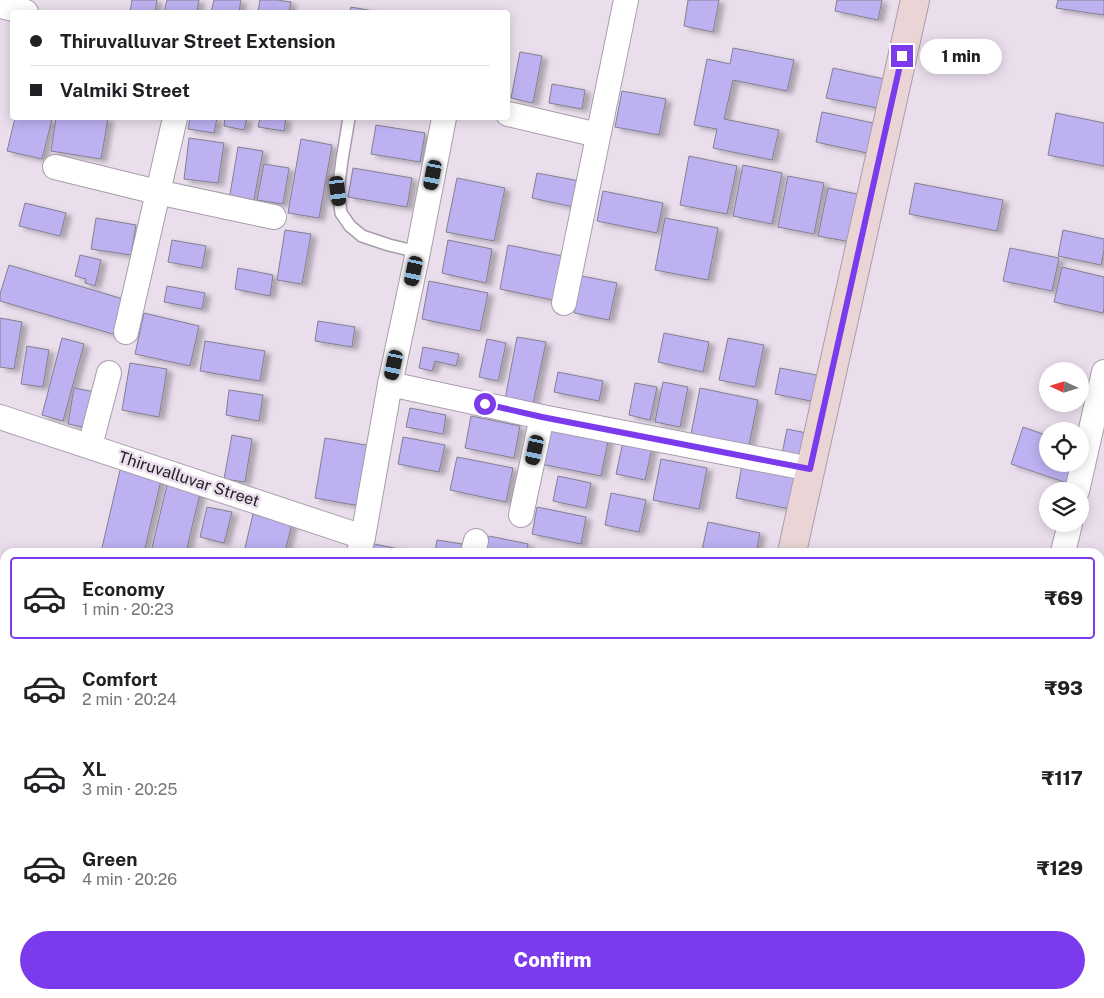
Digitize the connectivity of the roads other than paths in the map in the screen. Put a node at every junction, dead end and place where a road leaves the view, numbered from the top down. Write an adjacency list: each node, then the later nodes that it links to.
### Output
1 (626, 0): 9 (street)
2 (915, 0): 22 (street)
3 (0, 6): 4 (street)
4 (17, 10)
5 (510, 114): 9 (street)
6 (175, 120): 11 (street)
7 (349, 120): 13 (lane)
8 (444, 120): 13 (street)
9 (598, 135): 14 (street)
10 (55, 167): 11 (street)
11 (157, 192): 12 (street); 15 (street)
12 (274, 217)
13 (418, 252): 18 (street)
14 (564, 303)
15 (126, 332)
16 (1104, 372): 23 (street)
17 (109, 373): 21 (street)
18 (390, 384): 20 (street); 26 (street)
19 (0, 417): 21 (street, Thiruvalluvar Street)
20 (542, 417): 22 (street); 24 (street)
21 (90, 446): 26 (street, Thiruvalluvar Street)
22 (810, 469): 27 (street)
23 (1079, 482)
24 (521, 515)
25 (1068, 532): 28 (street)
26 (361, 545)
27 (793, 548)
28 (1064, 548)

